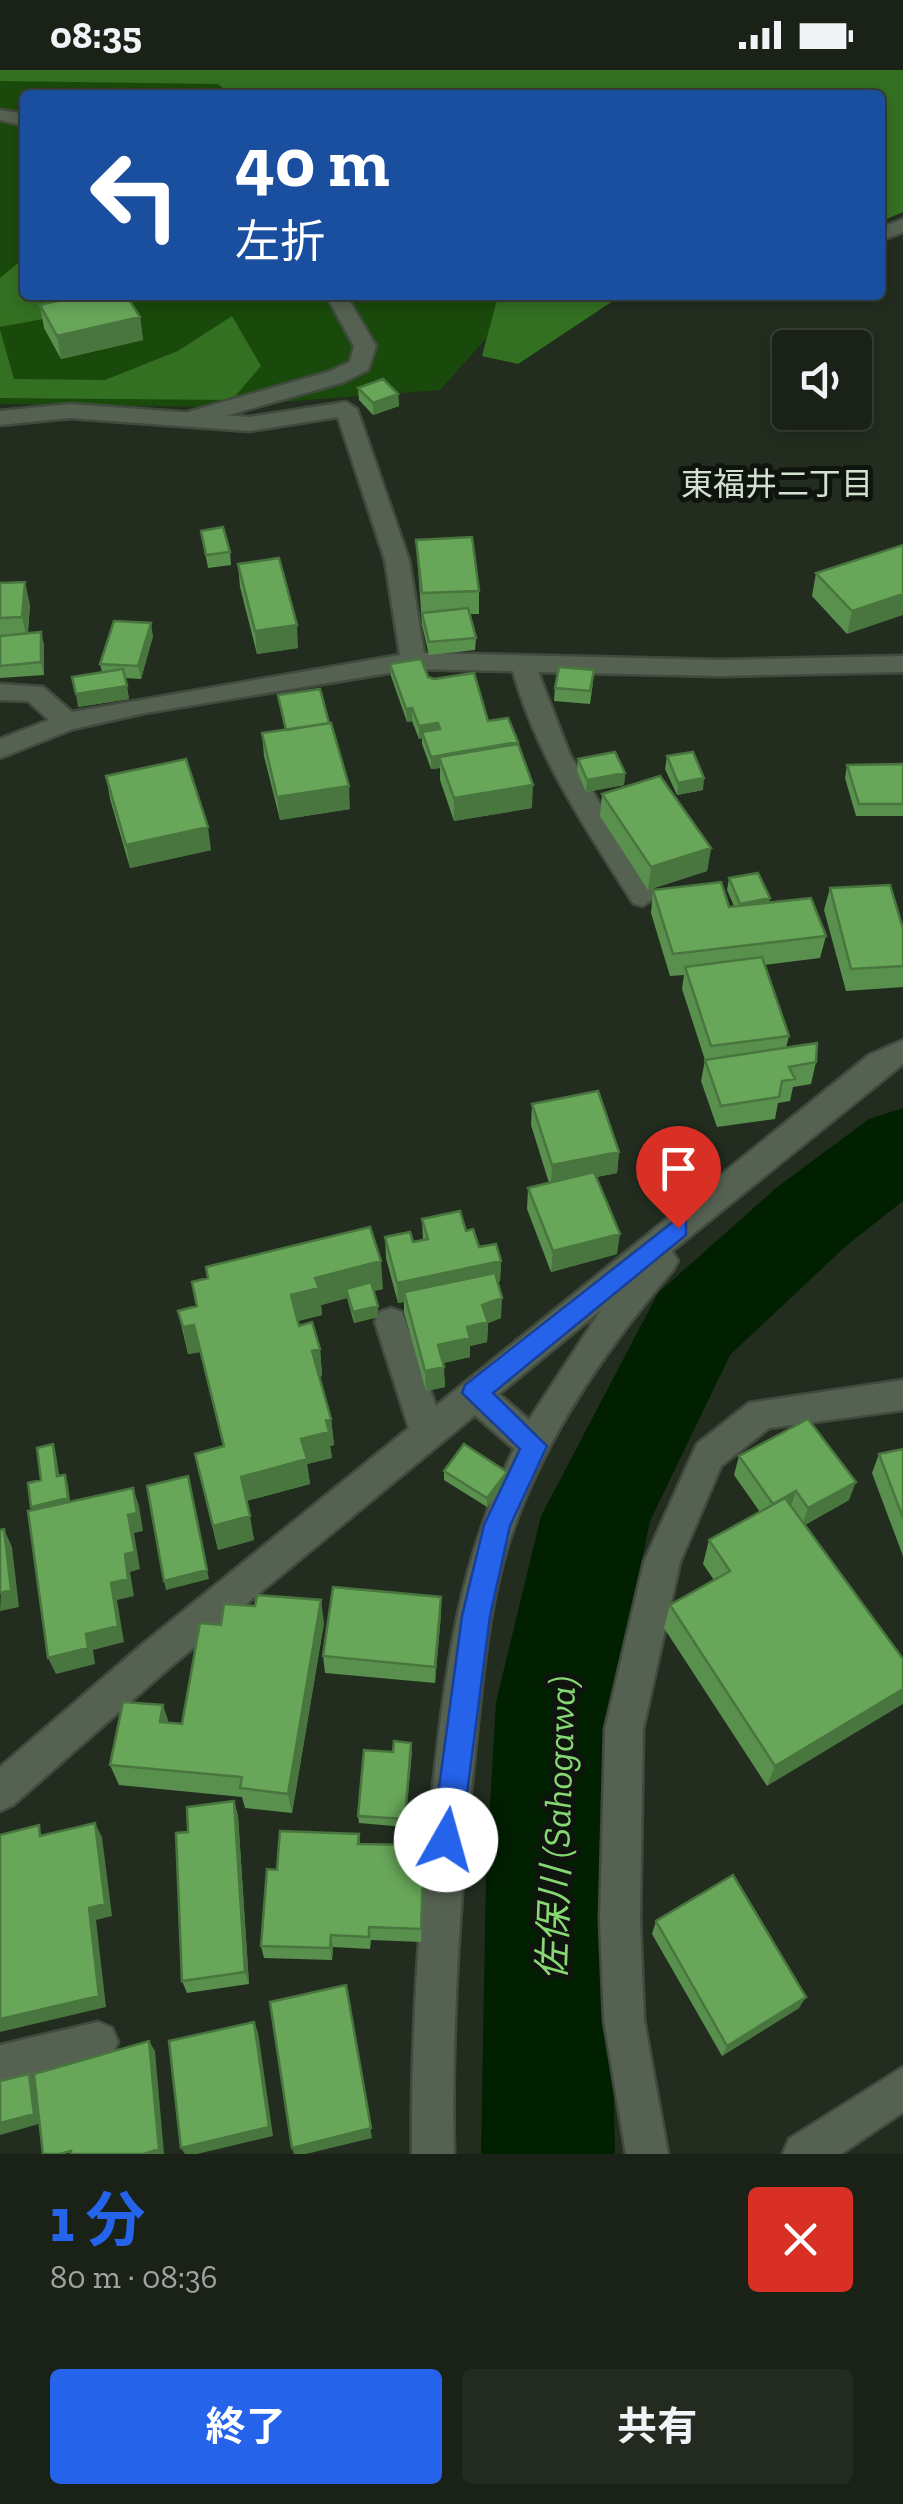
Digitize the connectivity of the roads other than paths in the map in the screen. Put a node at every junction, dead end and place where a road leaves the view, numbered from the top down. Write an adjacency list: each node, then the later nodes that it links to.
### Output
1 (339, 300): 3 (street)
2 (0, 418): 3 (street)
3 (188, 419): 4 (street)
4 (413, 661): 5 (street); 8 (street)
5 (524, 663): 6 (street); 10 (street)
6 (903, 664)
7 (0, 692): 8 (street)
8 (67, 722): 9 (street)
9 (0, 749)
10 (643, 896)
11 (903, 1051): 12 (street)
12 (736, 1180): 14 (street); 17 (street)
13 (392, 1322): 16 (street)
14 (474, 1393): 16 (street); 17 (street)
15 (903, 1395): 23 (street)
16 (428, 1434): 18 (street)
17 (534, 1446): 22 (street)
18 (0, 1792)
19 (98, 2042): 20 (street)
20 (0, 2066)
21 (903, 2088): 24 (street)
22 (433, 2154)
23 (647, 2154)
24 (804, 2154)

